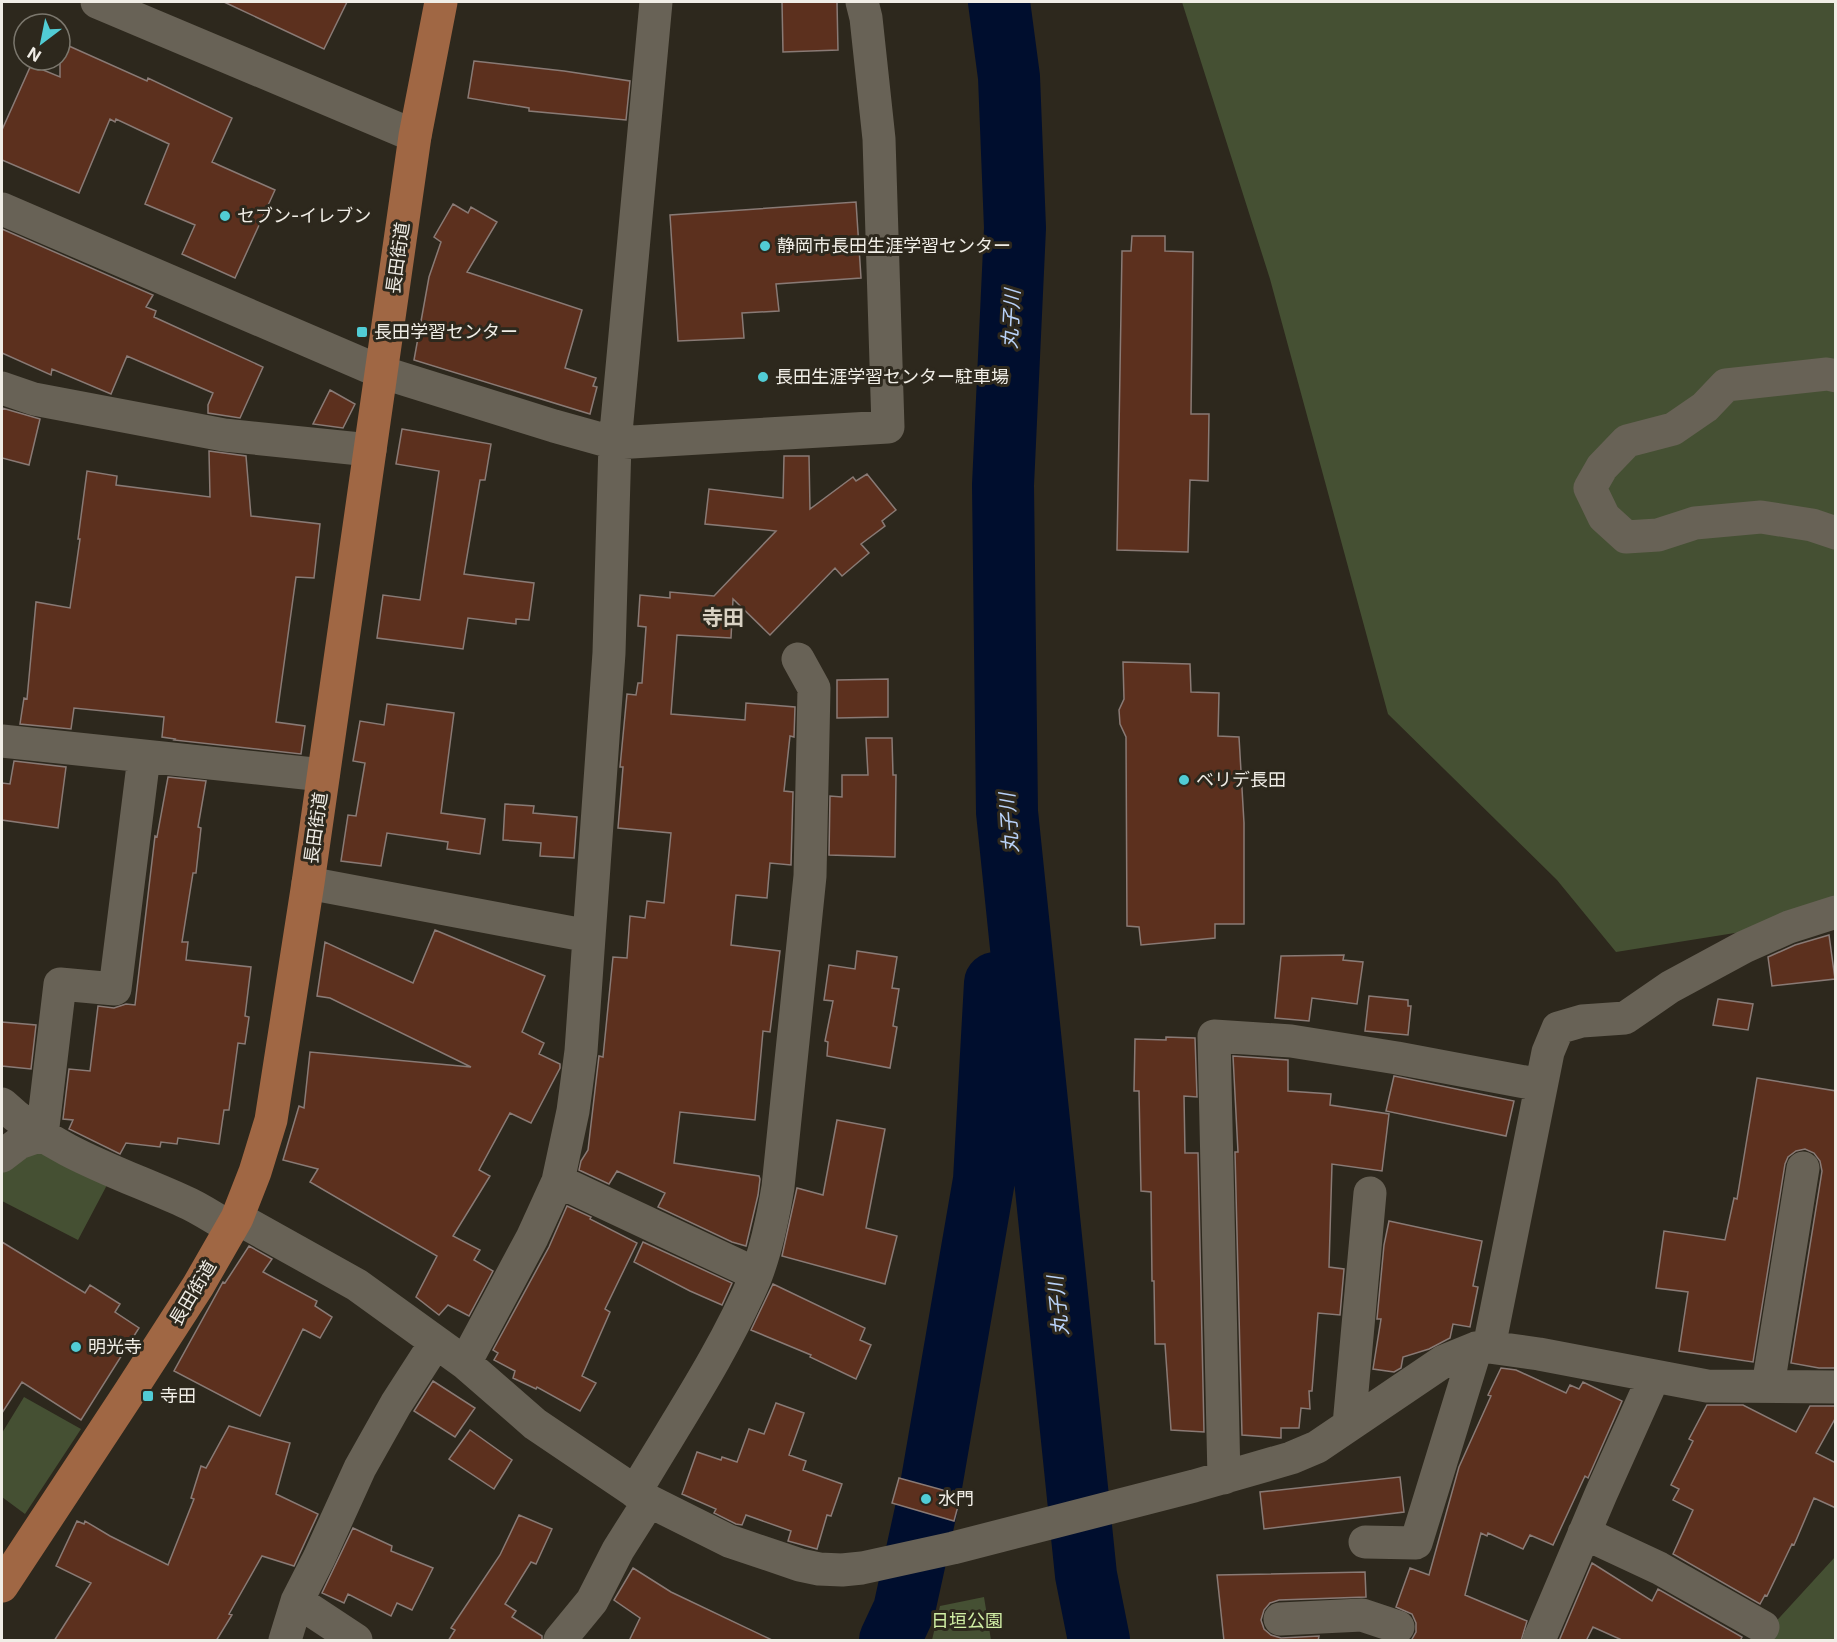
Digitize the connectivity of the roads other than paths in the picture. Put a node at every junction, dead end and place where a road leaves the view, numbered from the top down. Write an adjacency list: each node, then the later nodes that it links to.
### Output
1 (97, 2): 5 (street)
2 (441, 2): 5 (main road, 長田街道)
3 (656, 2): 10 (street)
4 (862, 2): 10 (street)
5 (415, 136): 7 (main road, 長田街道)
6 (2, 209): 7 (street)
7 (381, 372): 10 (street); 11 (main road, 長田街道)
8 (1836, 376): 12 (street)
9 (2, 388): 11 (street)
10 (615, 444): 19 (street)
11 (370, 450): 16 (main road, 長田街道)
12 (1836, 533)
13 (798, 658): 28 (street)
14 (2, 741): 15 (street)
15 (144, 757): 16 (street); 22 (street)
16 (323, 775): 17 (main road, 長田街道)
17 (308, 884): 19 (street); 27 (main road, 長田街道)
18 (1836, 912): 20 (street)
19 (589, 936): 25 (street)
20 (1541, 1085): 30 (street); 36 (street)
21 (2, 1104): 22 (street)
22 (42, 1136): 23 (street); 27 (street)
23 (2, 1156)
24 (1803, 1168): 33 (street)
25 (558, 1181): 28 (street); 31 (street)
26 (1370, 1193): 35 (street)
27 (234, 1223): 29 (street); 40 (main road, 長田街道)
28 (756, 1274): 37 (street)
29 (436, 1342): 31 (street); 41 (street)
30 (1483, 1347): 32 (street); 35 (street); 39 (street)
31 (465, 1364): 37 (street)
32 (1654, 1376): 33 (street); 38 (street)
33 (1768, 1386): 34 (street)
34 (1836, 1387)
35 (1349, 1425): 36 (street)
36 (1224, 1478): 37 (street)
37 (642, 1496): 48 (street)
38 (1584, 1533): 44 (street); 49 (street)
39 (1365, 1542)
40 (2, 1586)
41 (297, 1601): 46 (street); 47 (street)
42 (1280, 1619): 45 (street)
43 (1398, 1627): 45 (street)
44 (1763, 1627)
45 (1360, 1628)
46 (285, 1641)
47 (356, 1641)
48 (560, 1641)
49 (1539, 1641)

